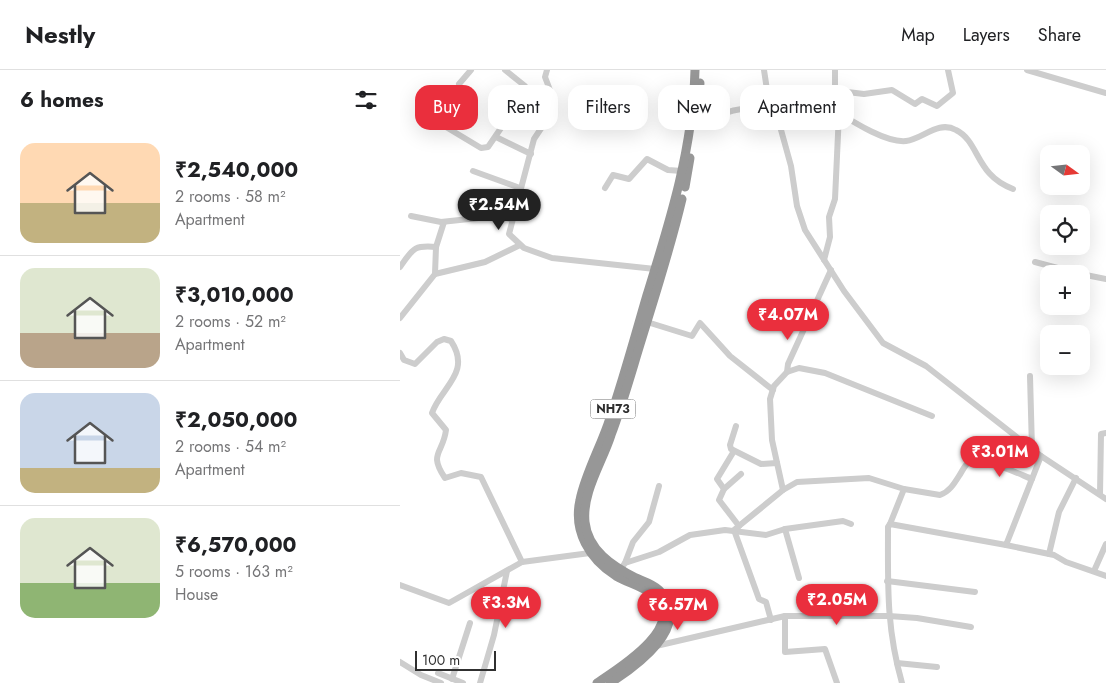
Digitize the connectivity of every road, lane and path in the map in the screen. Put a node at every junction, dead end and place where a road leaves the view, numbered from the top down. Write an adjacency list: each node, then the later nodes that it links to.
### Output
1 (471, 70): 10 (street)
2 (505, 70): 21 (street)
3 (546, 70): 22 (street)
4 (695, 70): 24 (highway, NH73)
5 (701, 70): 11 (highway, NH73)
6 (764, 70): 12 (street)
7 (835, 70): 13 (street)
8 (948, 70): 14 (street)
9 (1027, 70): 15 (street)
10 (459, 84)
11 (699, 85)
12 (766, 85)
13 (835, 85)
14 (854, 92)
15 (1106, 93)
16 (730, 112): 33 (street)
17 (854, 121): 27 (street)
18 (451, 130): 21 (street)
19 (694, 130): 43 (highway, NH73)
20 (838, 130): 33 (street)
21 (496, 137): 22 (street)
22 (531, 154): 25 (street)
23 (473, 171): 25 (street)
24 (682, 171): 26 (street); 37 (highway, NH73)
25 (520, 188): 29 (street)
26 (605, 188)
27 (1013, 189)
28 (411, 216): 30 (street)
29 (511, 219): 30 (street); 31 (street)
30 (444, 222): 32 (street)
31 (520, 245): 37 (street); 39 (street)
32 (436, 247): 36 (street); 39 (street)
33 (824, 260): 38 (street)
34 (1035, 262): 35 (street)
35 (1046, 265)
36 (400, 267)
37 (655, 269): 70 (highway, NH73)
38 (831, 270): 45 (street); 51 (street)
39 (436, 274): 42 (street)
40 (1090, 276): 41 (street)
41 (1106, 279)
42 (400, 318)
43 (647, 322): 47 (street); 73 (highway, NH73)
44 (400, 353): 72 (street)
45 (786, 372): 47 (street); 48 (street)
46 (1030, 376): 51 (street)
47 (773, 390): 54 (street)
48 (932, 416)
49 (736, 426): 52 (street)
50 (1106, 433): 62 (street)
51 (1032, 449): 53 (street)
52 (734, 451): 54 (street); 59 (street)
53 (1041, 456): 56 (street); 57 (street)
54 (777, 463): 61 (street)
55 (741, 474): 59 (street)
56 (1076, 478): 62 (street); 71 (street)
57 (1032, 479): 60 (street); 69 (street)
58 (659, 486): 73 (street)
59 (724, 489): 66 (street)
60 (904, 489): 61 (street); 65 (street)
61 (783, 490): 66 (street)
62 (1100, 494): 63 (street)
63 (1106, 499)
64 (851, 524): 67 (street)
65 (890, 524): 69 (street); 78 (street)
66 (736, 528): 67 (street); 73 (street); 83 (street)
67 (785, 529): 77 (street)
68 (1106, 544): 75 (street)
69 (1006, 545): 71 (street)
70 (590, 553): 72 (street); 88 (highway, NH73)
71 (1049, 554): 75 (street)
72 (522, 562): 74 (street)
73 (622, 566): 86 (highway, NH73)
74 (507, 571): 79 (street); 95 (street)
75 (1094, 571): 76 (street)
76 (1106, 576)
77 (799, 578)
78 (887, 581): 80 (street); 82 (street)
79 (400, 585)
80 (975, 592)
81 (785, 616): 82 (street); 83 (street); 98 (street)
82 (889, 616): 85 (street); 89 (street)
83 (771, 620): 86 (street)
84 (470, 623): 92 (street)
85 (971, 627)
86 (656, 646): 88 (highway, NH73)
87 (400, 662): 93 (street)
88 (633, 662): 96 (highway, NH73); 97 (highway, NH73)
89 (897, 663): 90 (street); 99 (street)
90 (937, 667)
91 (438, 673): 92 (street)
92 (452, 679): 94 (street)
93 (441, 683)
94 (463, 683)
95 (480, 683)
96 (597, 683)
97 (610, 683)
98 (837, 683)
99 (902, 683)

